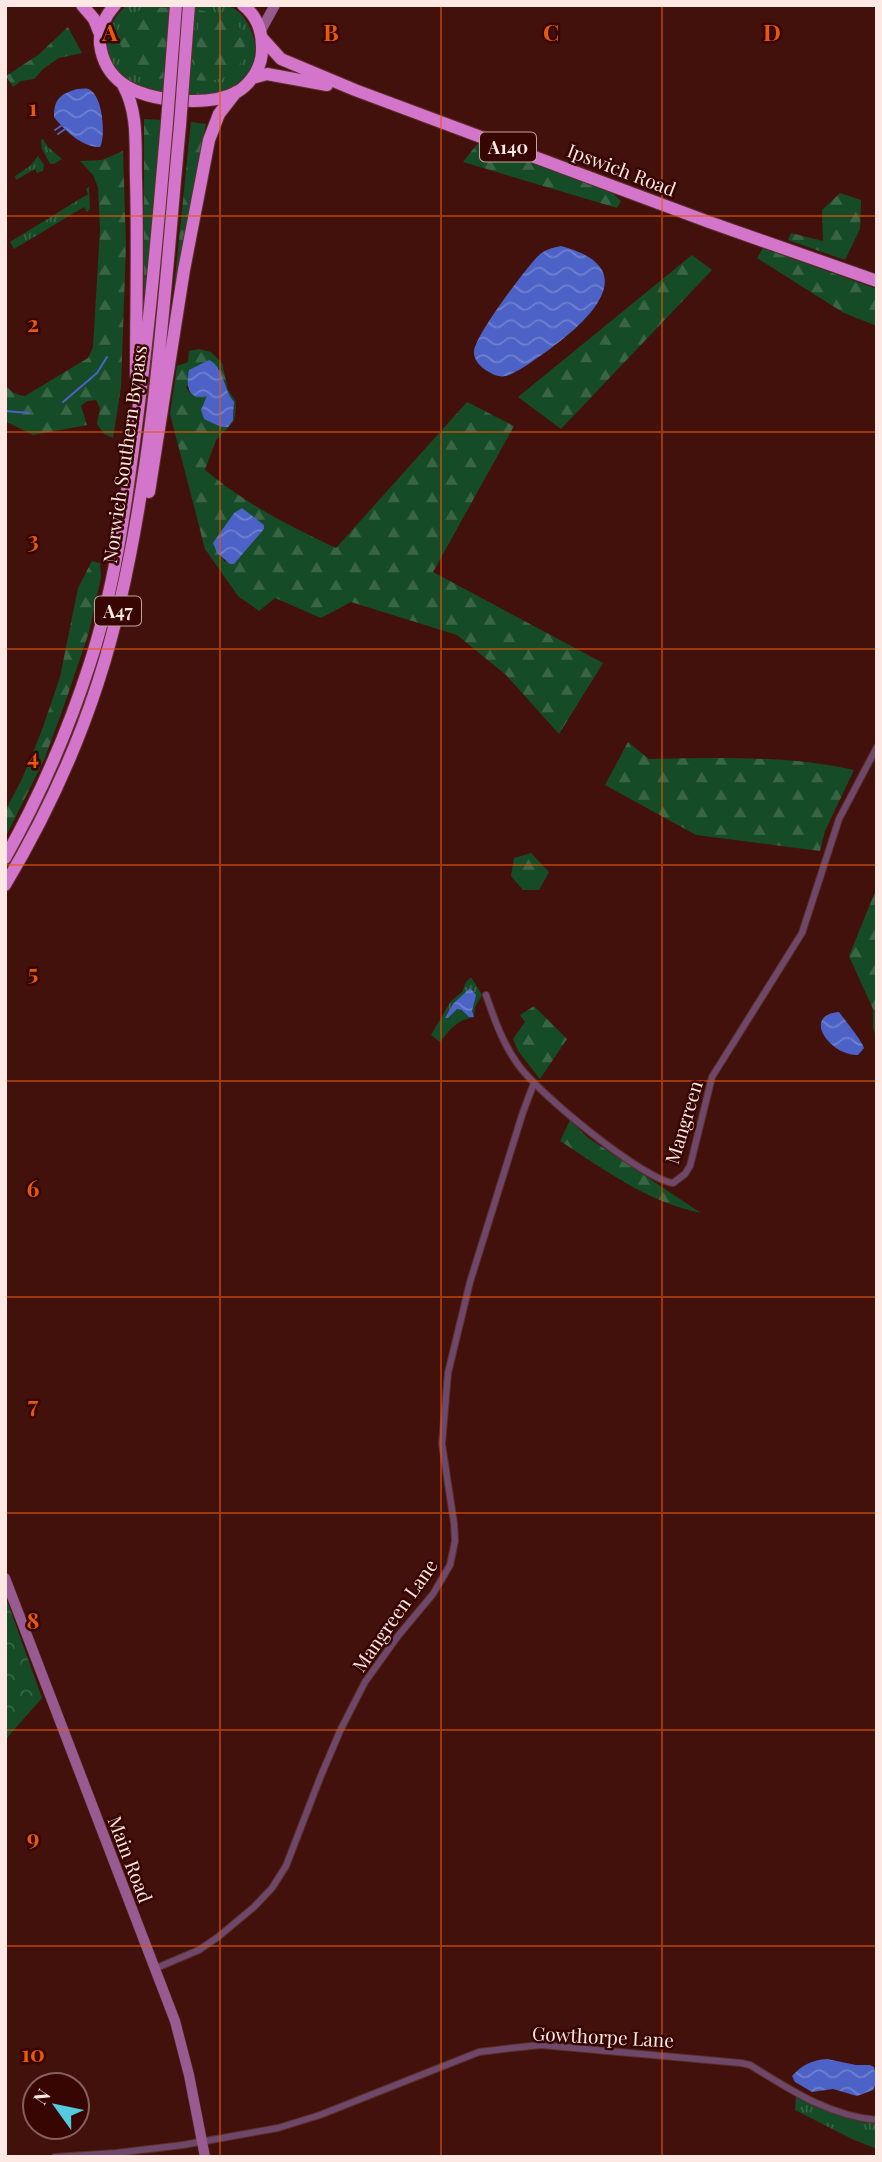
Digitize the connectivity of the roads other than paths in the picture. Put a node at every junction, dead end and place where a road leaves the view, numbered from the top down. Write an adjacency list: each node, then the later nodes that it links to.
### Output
1 (82, 5): 7 (highway)
2 (115, 5): 7 (highway)
3 (176, 5): 13 (highway, Norwich Southern Bypass / A47, bridge)
4 (189, 5): 13 (highway, Norwich Southern Bypass / A47, bridge)
5 (243, 5): 8 (highway, Ipswich Road)
6 (275, 5): 8 (main road)
7 (100, 34): 10 (highway)
8 (261, 35): 9 (highway); 11 (highway, Ipswich Road / A140)
9 (252, 78): 11 (highway, Ipswich Road / A140); 12 (highway)
10 (123, 85): 12 (highway); 15 (highway, A47)
11 (355, 90): 14 (highway, Ipswich Road / A140)
12 (236, 92): 16 (highway, A47)
13 (174, 124): 15 (highway, Norwich Southern Bypass / A47); 16 (highway, Norwich Southern Bypass / A47)
14 (877, 281)
15 (113, 575): 18 (highway, Norwich Southern Bypass / A47)
16 (93, 693): 19 (highway, Norwich Southern Bypass / A47)
17 (877, 747): 21 (street, Mangreen)
18 (5, 858)
19 (5, 885)
20 (486, 995): 21 (street, Mangreen)
21 (534, 1083): 23 (street, Mangreen Lane)
22 (5, 1578): 23 (main road, Main Road)
23 (154, 1969): 25 (main road, Main Road)
24 (877, 2120): 25 (street, Gowthorpe Lane)
25 (203, 2141): 26 (street, Gowthorpe Lane); 28 (main road, Main Road)
26 (116, 2155): 27 (street, Gowthorpe Lane)
27 (55, 2157)
28 (205, 2157)

